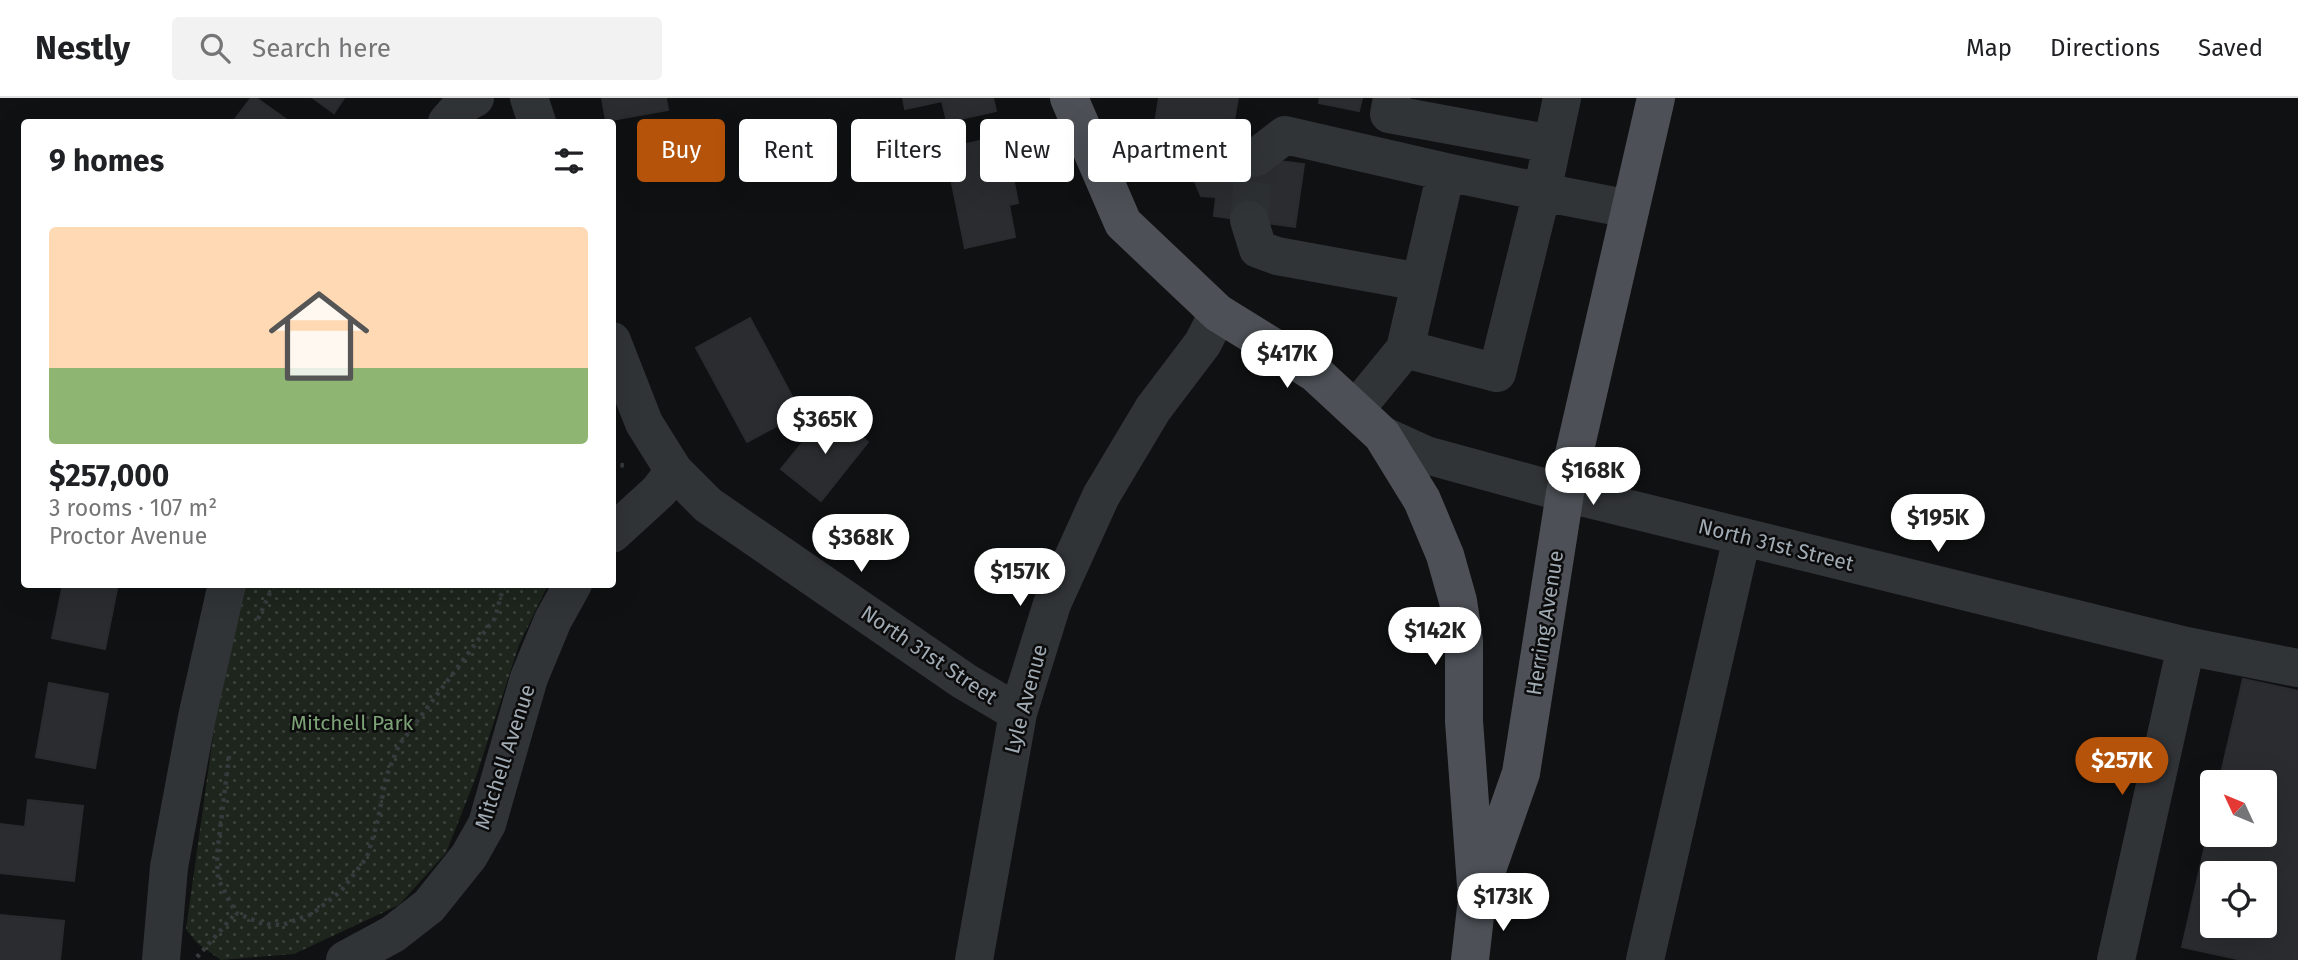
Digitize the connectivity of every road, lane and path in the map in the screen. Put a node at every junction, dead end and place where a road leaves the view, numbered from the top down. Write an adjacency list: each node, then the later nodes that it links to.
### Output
1 (475, 98): 7 (street)
2 (529, 98): 8 (street)
3 (1069, 98): 16 (main road)
4 (1392, 98): 9 (street)
5 (1562, 98): 9 (street)
6 (1656, 98): 13 (main road, Herring Avenue)
7 (450, 119)
8 (536, 119)
9 (1552, 144): 12 (street)
10 (1255, 158): 11 (street)
11 (1446, 172): 12 (street); 15 (street)
12 (1542, 192): 13 (street); 17 (street)
13 (1630, 209): 21 (main road, Herring Avenue)
14 (1249, 220): 15 (street)
15 (1420, 282): 17 (street)
16 (1218, 313): 19 (main road); 31 (street, Lyle Avenue)
17 (1405, 349): 19 (street)
18 (616, 352): 20 (street)
19 (1369, 423): 21 (street, North 31st Street); 33 (main road, Herring Avenue)
20 (674, 471): 22 (street); 31 (street, North 31st Street)
21 (1565, 493): 23 (street, North 31st Street); 33 (main road, Herring Avenue)
22 (616, 530)
23 (1742, 537): 29 (street, North 31st Street); 40 (street)
24 (226, 588): 35 (street)
25 (272, 588): 28 (path)
26 (503, 588): 34 (path)
27 (571, 588): 37 (street, Mitchell Avenue)
28 (254, 629)
29 (2186, 646): 30 (street, North 31st Street); 41 (street)
30 (2298, 668)
31 (1018, 713): 38 (street, Lyle Avenue)
32 (230, 748): 34 (path)
33 (1477, 899): 39 (main road, Herring Avenue)
34 (236, 913): 36 (path)
35 (161, 960)
36 (191, 960)
37 (345, 960)
38 (974, 960)
39 (1470, 960)
40 (1644, 960)
41 (2116, 960)

